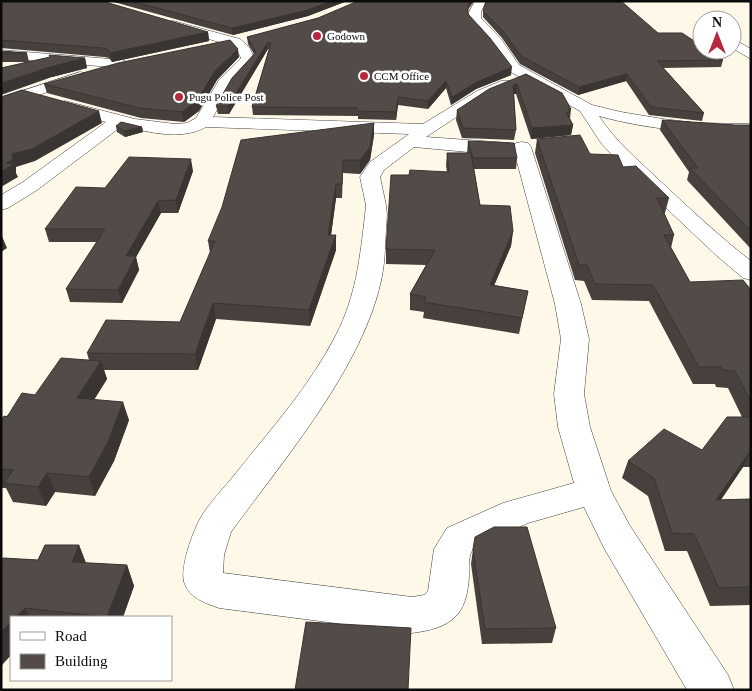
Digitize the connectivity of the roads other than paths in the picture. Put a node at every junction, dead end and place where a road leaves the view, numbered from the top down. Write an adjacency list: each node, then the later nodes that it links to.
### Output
1 (481, 1): 8 (street)
2 (164, 22): 3 (street)
3 (243, 40): 4 (street); 13 (street)
4 (203, 48)
5 (1, 54): 7 (street)
6 (139, 61): 7 (street)
7 (123, 64): 9 (street)
8 (526, 76): 11 (street); 15 (street)
9 (25, 94): 10 (street); 12 (street)
10 (1, 103)
11 (586, 108): 14 (street); 17 (street)
12 (119, 120): 13 (street); 16 (street)
13 (201, 122): 15 (street)
14 (751, 129)
15 (418, 135): 18 (street); 18 (street)
16 (1, 204)
17 (751, 273)
18 (594, 491): 19 (street)
19 (712, 690)

